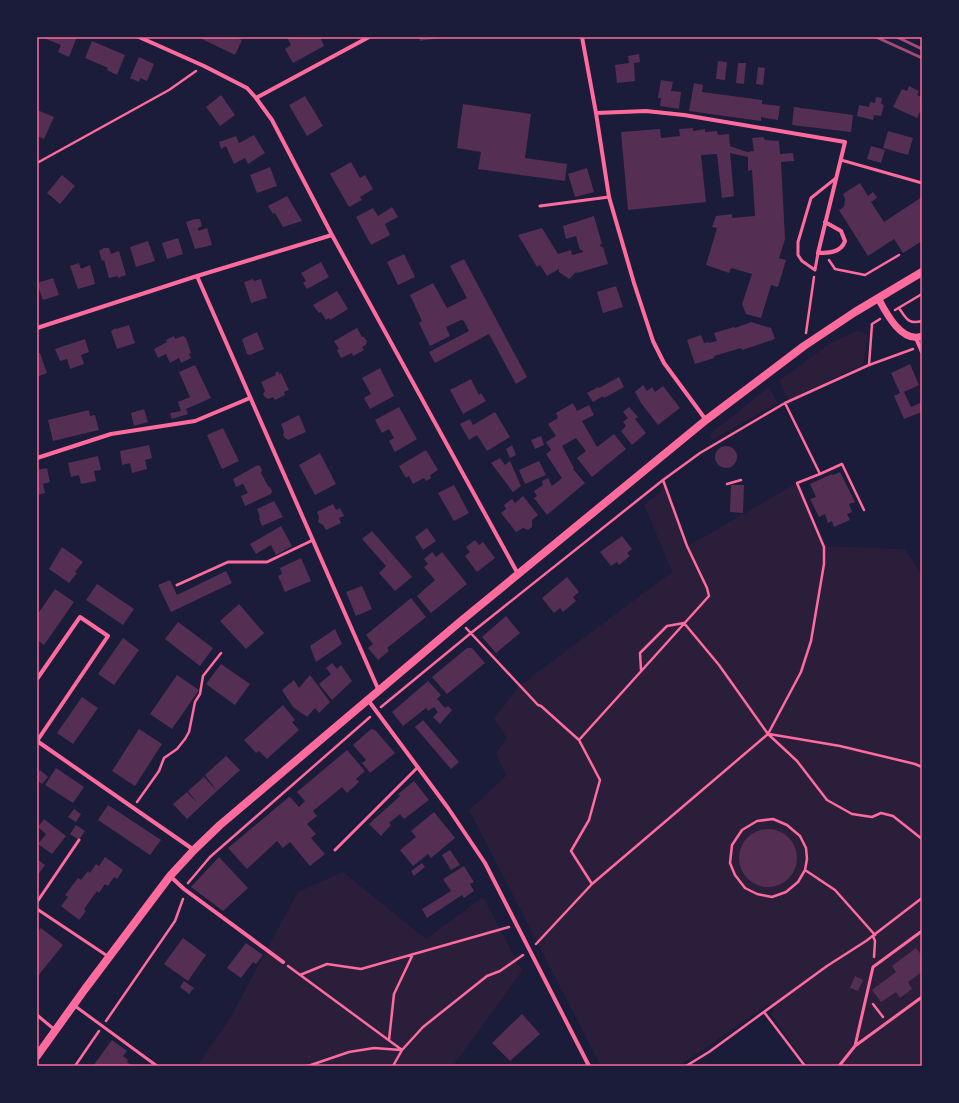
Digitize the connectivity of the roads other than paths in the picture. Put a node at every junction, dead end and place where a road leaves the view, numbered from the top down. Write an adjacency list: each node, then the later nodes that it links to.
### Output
1 (139, 37): 4 (street)
2 (369, 37): 4 (street)
3 (582, 37): 5 (street)
4 (256, 98): 12 (street)
5 (596, 113): 6 (street); 9 (street)
6 (841, 160): 7 (street); 8 (lane)
7 (836, 178): 11 (street); 13 (lane)
8 (922, 183)
9 (610, 197): 10 (lane); 21 (street)
10 (540, 206)
11 (825, 222): 13 (street); 13 (street)
12 (332, 235): 15 (street); 24 (street)
13 (818, 253)
14 (922, 272): 16 (main road)
15 (197, 276): 17 (street); 20 (street)
16 (878, 298): 18 (street); 21 (main road)
17 (37, 328)
18 (919, 337): 19 (street)
19 (922, 352)
20 (250, 398): 22 (street); 23 (street)
21 (706, 420): 24 (main road)
22 (37, 458)
23 (313, 540): 25 (lane); 27 (street)
24 (518, 575): 27 (main road)
25 (177, 585)
26 (37, 679): 29 (street)
27 (379, 690): 28 (main road)
28 (368, 700): 30 (street); 32 (main road)
29 (37, 741): 32 (street)
30 (418, 767): 33 (lane); 47 (street)
31 (79, 840): 35 (lane)
32 (194, 850): 34 (main road)
33 (335, 850)
34 (170, 876): 38 (main road); 39 (street)
35 (37, 902)
36 (37, 910): 38 (lane)
37 (922, 931): 44 (lane)
38 (109, 957): 41 (main road)
39 (283, 962)
40 (922, 997): 44 (lane)
41 (74, 1005): 43 (main road); 46 (lane)
42 (37, 1015): 43 (lane)
43 (55, 1030): 45 (main road)
44 (856, 1046): 48 (lane)
45 (37, 1056)
46 (157, 1066)
47 (589, 1066)
48 (839, 1066)

